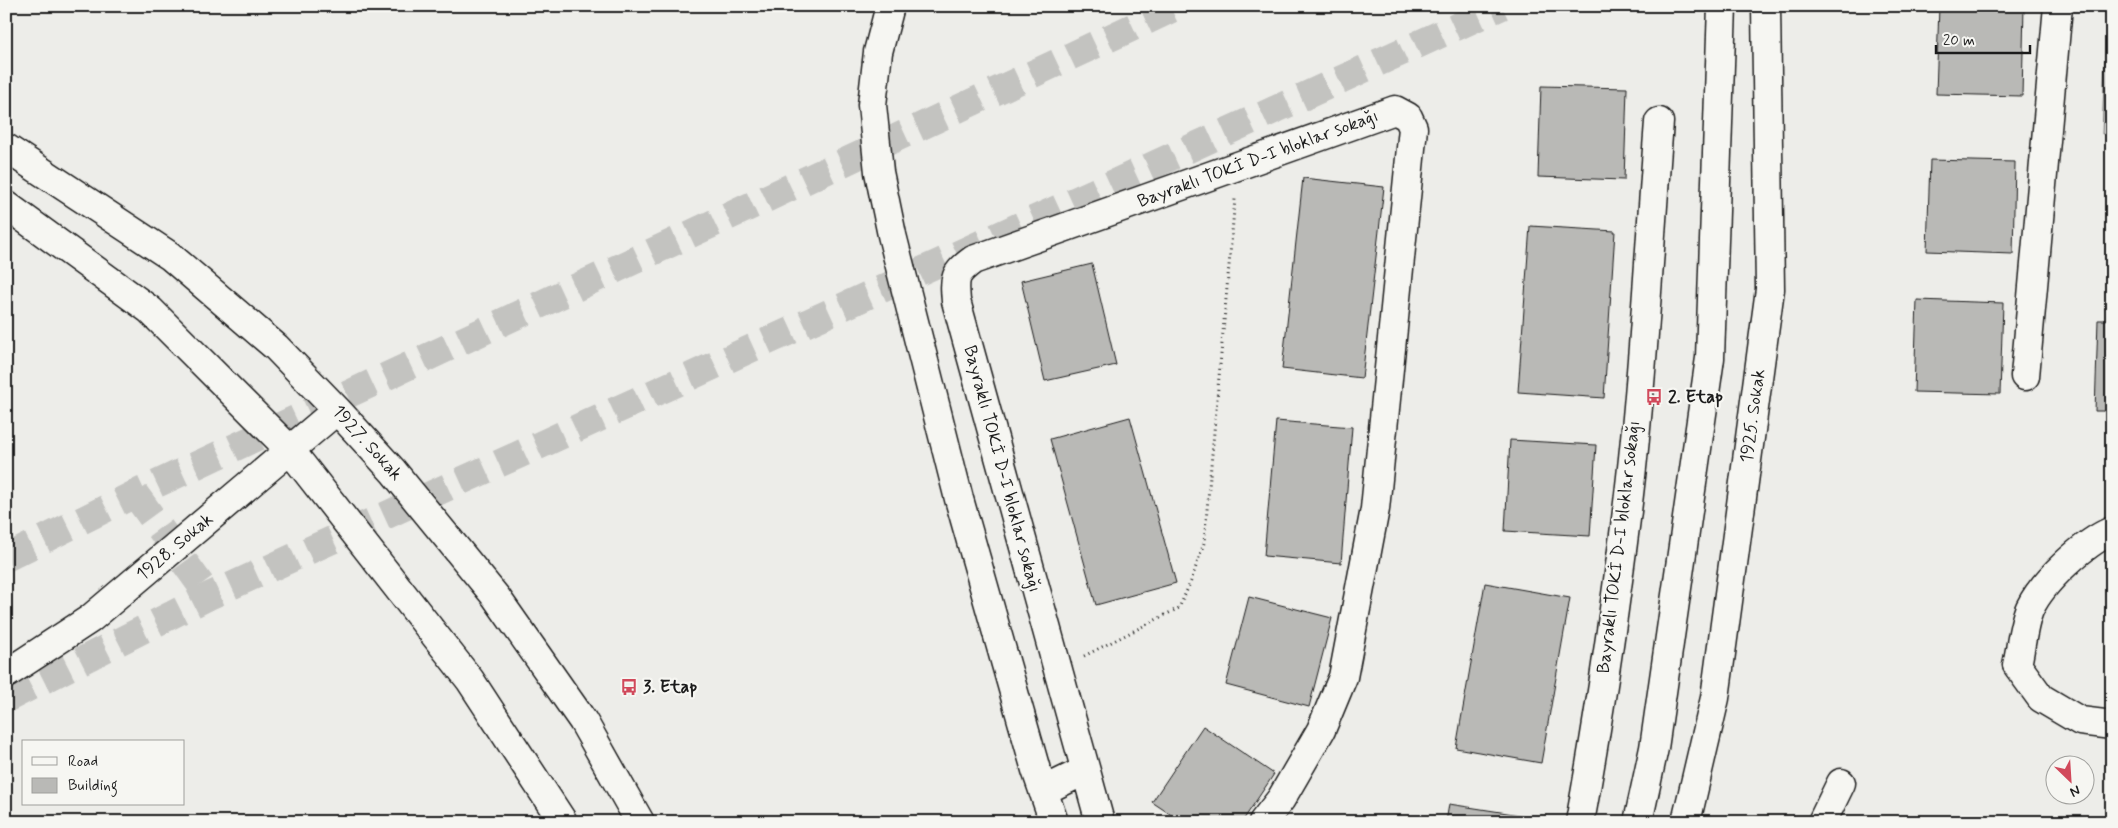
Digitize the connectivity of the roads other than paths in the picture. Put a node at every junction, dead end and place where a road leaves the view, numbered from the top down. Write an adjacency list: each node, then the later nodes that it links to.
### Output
1 (890, 6): 16 (street)
2 (1722, 6): 23 (street)
3 (1766, 6): 24 (street, 1925. Sokak)
4 (2058, 6): 8 (street)
5 (1659, 122): 22 (street, Bayraklı TOKİ D-I bloklar sokağı)
6 (6, 148): 9 (street, 1927. Sokak)
7 (6, 205): 10 (street)
8 (2025, 376)
9 (337, 410): 10 (street, 1928. Sokak); 18 (street, 1927. Sokak)
10 (290, 450): 12 (street, 1928. Sokak); 17 (street)
11 (2112, 531): 13 (street)
12 (6, 674)
13 (2112, 725)
14 (1084, 771): 16 (street); 20 (street, Bayraklı TOKİ D-I bloklar sokağı); 21 (street, Bayraklı TOKİ D-I bloklar sokağı)
15 (1841, 784): 25 (street)
16 (1043, 791): 19 (street)
17 (564, 822)
18 (640, 822)
19 (1054, 822)
20 (1100, 822)
21 (1263, 822)
22 (1580, 822)
23 (1638, 822)
24 (1686, 822)
25 (1822, 822)

